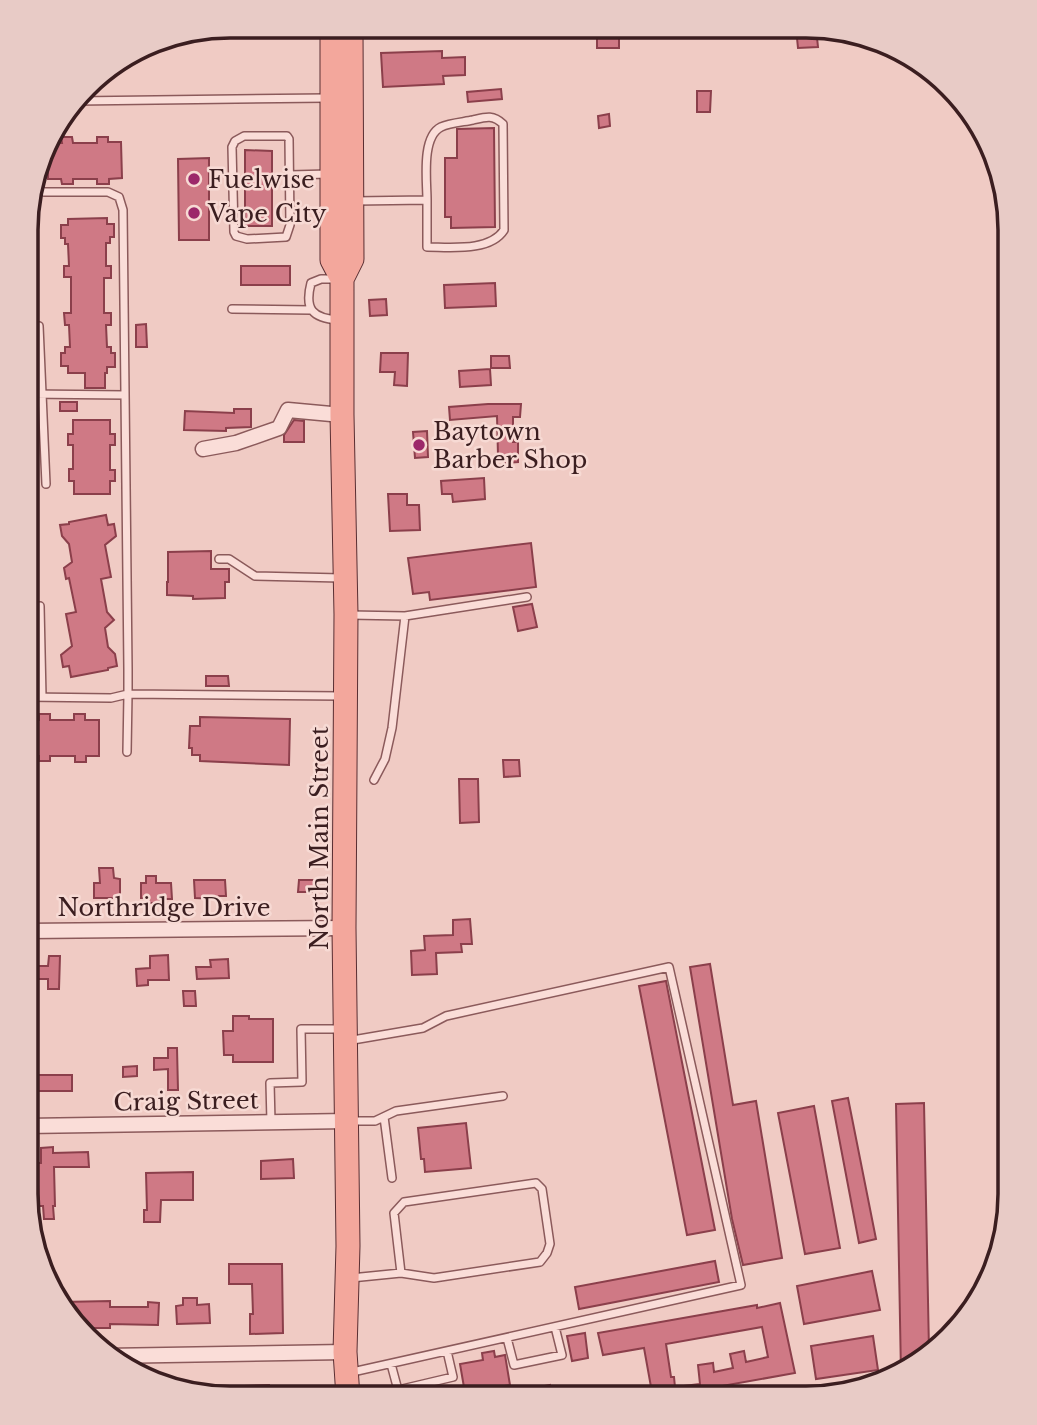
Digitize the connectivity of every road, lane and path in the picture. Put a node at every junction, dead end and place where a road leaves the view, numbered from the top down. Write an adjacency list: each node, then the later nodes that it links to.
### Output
1 (332, 39): 3 (main road, North Main Street)
2 (351, 39): 9 (main road, North Main Street)
3 (332, 98): 4 (lane); 5 (main road, North Main Street)
4 (88, 102)
5 (332, 174): 6 (lane); 10 (main road, North Main Street)
6 (290, 176): 6 (lane)
7 (43, 191): 17 (lane)
8 (427, 200): 8 (lane); 9 (lane)
9 (351, 201): 10 (main road, North Main Street)
10 (342, 279): 12 (lane); 13 (main road, North Main Street)
11 (232, 309): 12 (lane)
12 (311, 310): 13 (lane)
13 (342, 320): 18 (main road, North Main Street)
14 (39, 326): 16 (lane)
15 (38, 394): 16 (lane)
16 (43, 394): 17 (lane); 20 (lane)
17 (125, 394): 27 (lane)
18 (342, 415): 19 (street); 22 (main road, North Main Street)
19 (203, 449)
20 (46, 484)
21 (219, 559): 22 (lane)
22 (345, 578): 25 (main road, North Main Street)
23 (527, 597): 26 (lane)
24 (40, 606): 30 (lane)
25 (346, 614): 26 (lane); 28 (main road, North Main Street)
26 (405, 616): 32 (lane)
27 (128, 694): 28 (lane); 30 (lane); 31 (lane)
28 (345, 696): 33 (main road, North Main Street)
29 (38, 697): 30 (lane)
30 (42, 697)
31 (127, 752)
32 (374, 780)
33 (344, 928): 34 (street, Northridge Drive); 35 (main road, North Main Street)
34 (38, 931)
35 (346, 1035): 38 (main road, North Main Street); 39 (lane); 44 (lane)
36 (503, 1096): 37 (lane)
37 (384, 1117): 38 (lane); 41 (lane)
38 (347, 1121): 39 (street, Craig Street); 43 (main road, North Main Street)
39 (271, 1122): 40 (street, Craig Street)
40 (38, 1126)
41 (392, 1178)
42 (401, 1273): 42 (lane); 43 (lane)
43 (347, 1278): 48 (main road, North Main Street)
44 (555, 1327): 45 (lane); 45 (lane)
45 (506, 1338): 46 (lane)
46 (447, 1351): 49 (lane); 52 (lane)
47 (128, 1357): 48 (street)
48 (346, 1363): 49 (lane); 50 (main road, North Main Street)
49 (391, 1364): 51 (lane)
50 (347, 1386)
51 (397, 1386)
52 (416, 1386)

